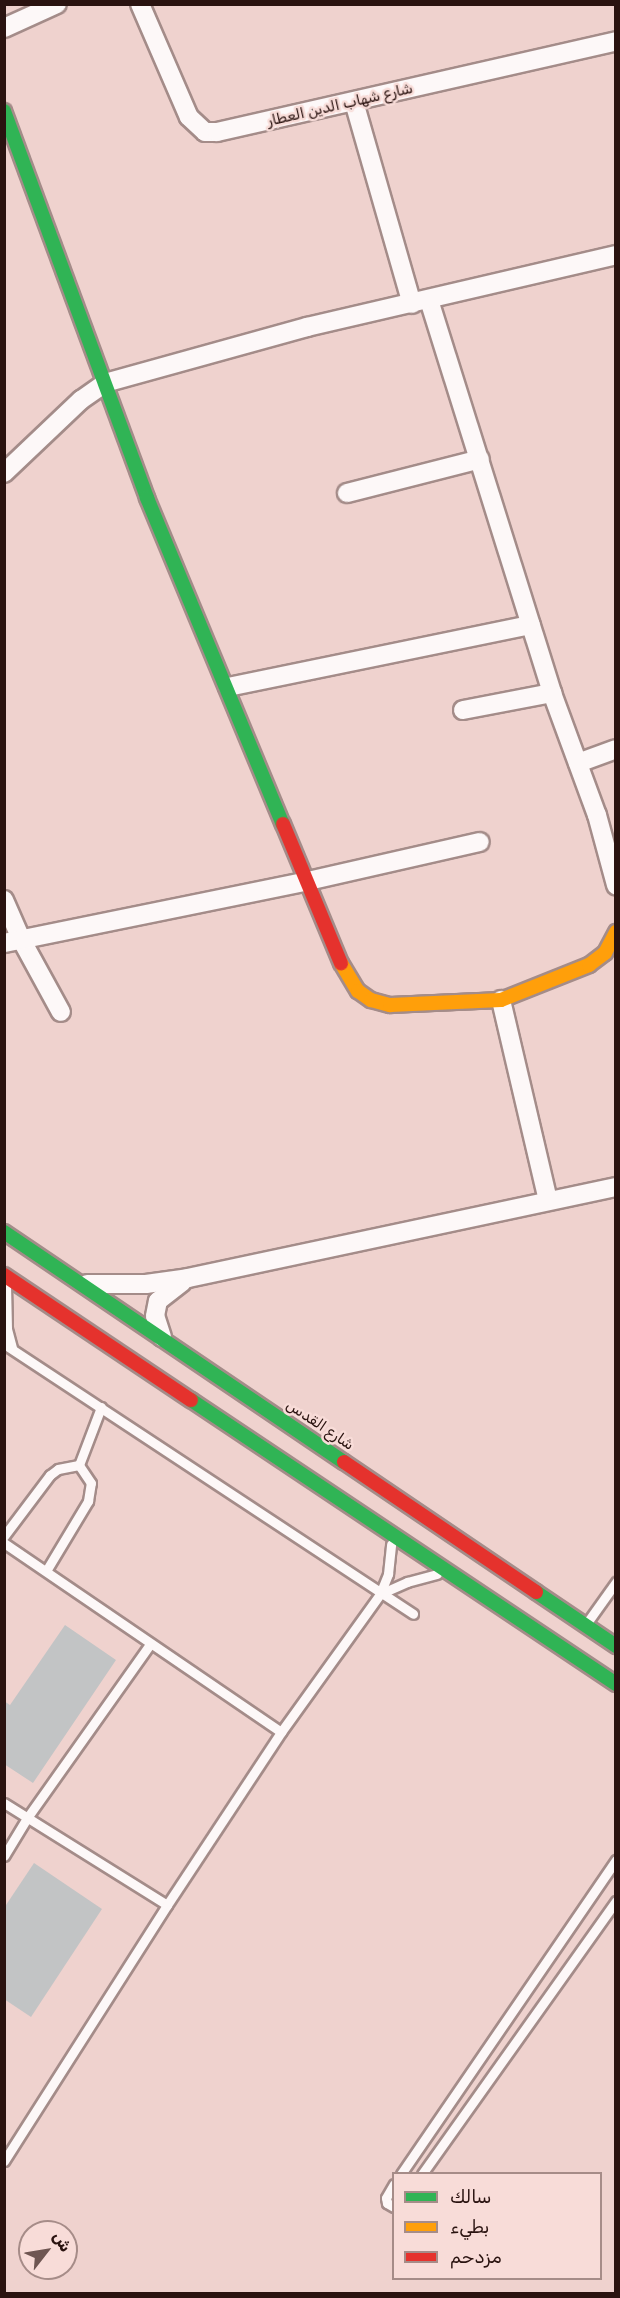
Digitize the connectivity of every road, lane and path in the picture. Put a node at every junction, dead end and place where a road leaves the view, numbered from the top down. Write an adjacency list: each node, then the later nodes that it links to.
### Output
1 (57, 4): 3 (street)
2 (140, 4): 5 (street, شارع شهاب الدين العطار)
3 (4, 28)
4 (615, 41): 5 (street, شارع شهاب الدين العطار)
5 (354, 102): 8 (street)
6 (4, 111): 9 (main road)
7 (615, 255): 8 (street)
8 (420, 302): 9 (street); 10 (street)
9 (105, 383): 11 (street); 14 (main road)
10 (480, 459): 12 (street); 13 (street)
11 (4, 473)
12 (347, 493)
13 (531, 625): 14 (street); 15 (street)
14 (228, 687): 20 (main road)
15 (552, 693): 16 (street); 18 (street)
16 (463, 710)
17 (615, 749): 18 (street)
18 (579, 763): 21 (street)
19 (480, 842): 20 (street)
20 (308, 881): 24 (street); 25 (main road)
21 (615, 885)
22 (4, 900): 24 (street)
23 (615, 932): 25 (main road)
24 (13, 941): 26 (street)
25 (501, 1000): 28 (street)
26 (61, 1012)
27 (615, 1187): 28 (street)
28 (548, 1200): 31 (street)
29 (4, 1232): 32 (main road, شارع القدس)
30 (5, 1276): 34 (lane); 37 (main road)
31 (188, 1278): 32 (street); 33 (street)
32 (81, 1283): 33 (main road, شارع القدس)
33 (162, 1337): 45 (main road, شارع القدس)
34 (9, 1347): 35 (lane)
35 (101, 1407): 36 (lane); 43 (lane)
36 (79, 1465): 38 (lane); 40 (lane)
37 (388, 1531): 41 (main road); 43 (lane)
38 (4, 1536)
39 (4, 1543): 40 (lane)
40 (46, 1571): 46 (lane)
41 (450, 1573): 43 (lane); 48 (main road)
42 (615, 1582): 45 (lane)
43 (380, 1594): 44 (lane); 49 (lane)
44 (412, 1614)
45 (585, 1625): 47 (main road, شارع القدس)
46 (150, 1644): 49 (lane); 51 (lane)
47 (615, 1646)
48 (615, 1684)
49 (281, 1732): 55 (lane)
50 (4, 1803): 51 (lane)
51 (27, 1818): 52 (lane); 55 (lane)
52 (4, 1856)
53 (615, 1860): 57 (lane)
54 (615, 1900): 58 (lane)
55 (167, 1905): 56 (lane)
56 (4, 2161)
57 (402, 2172)
58 (423, 2172)
59 (392, 2186): 60 (lane)
60 (392, 2206)

